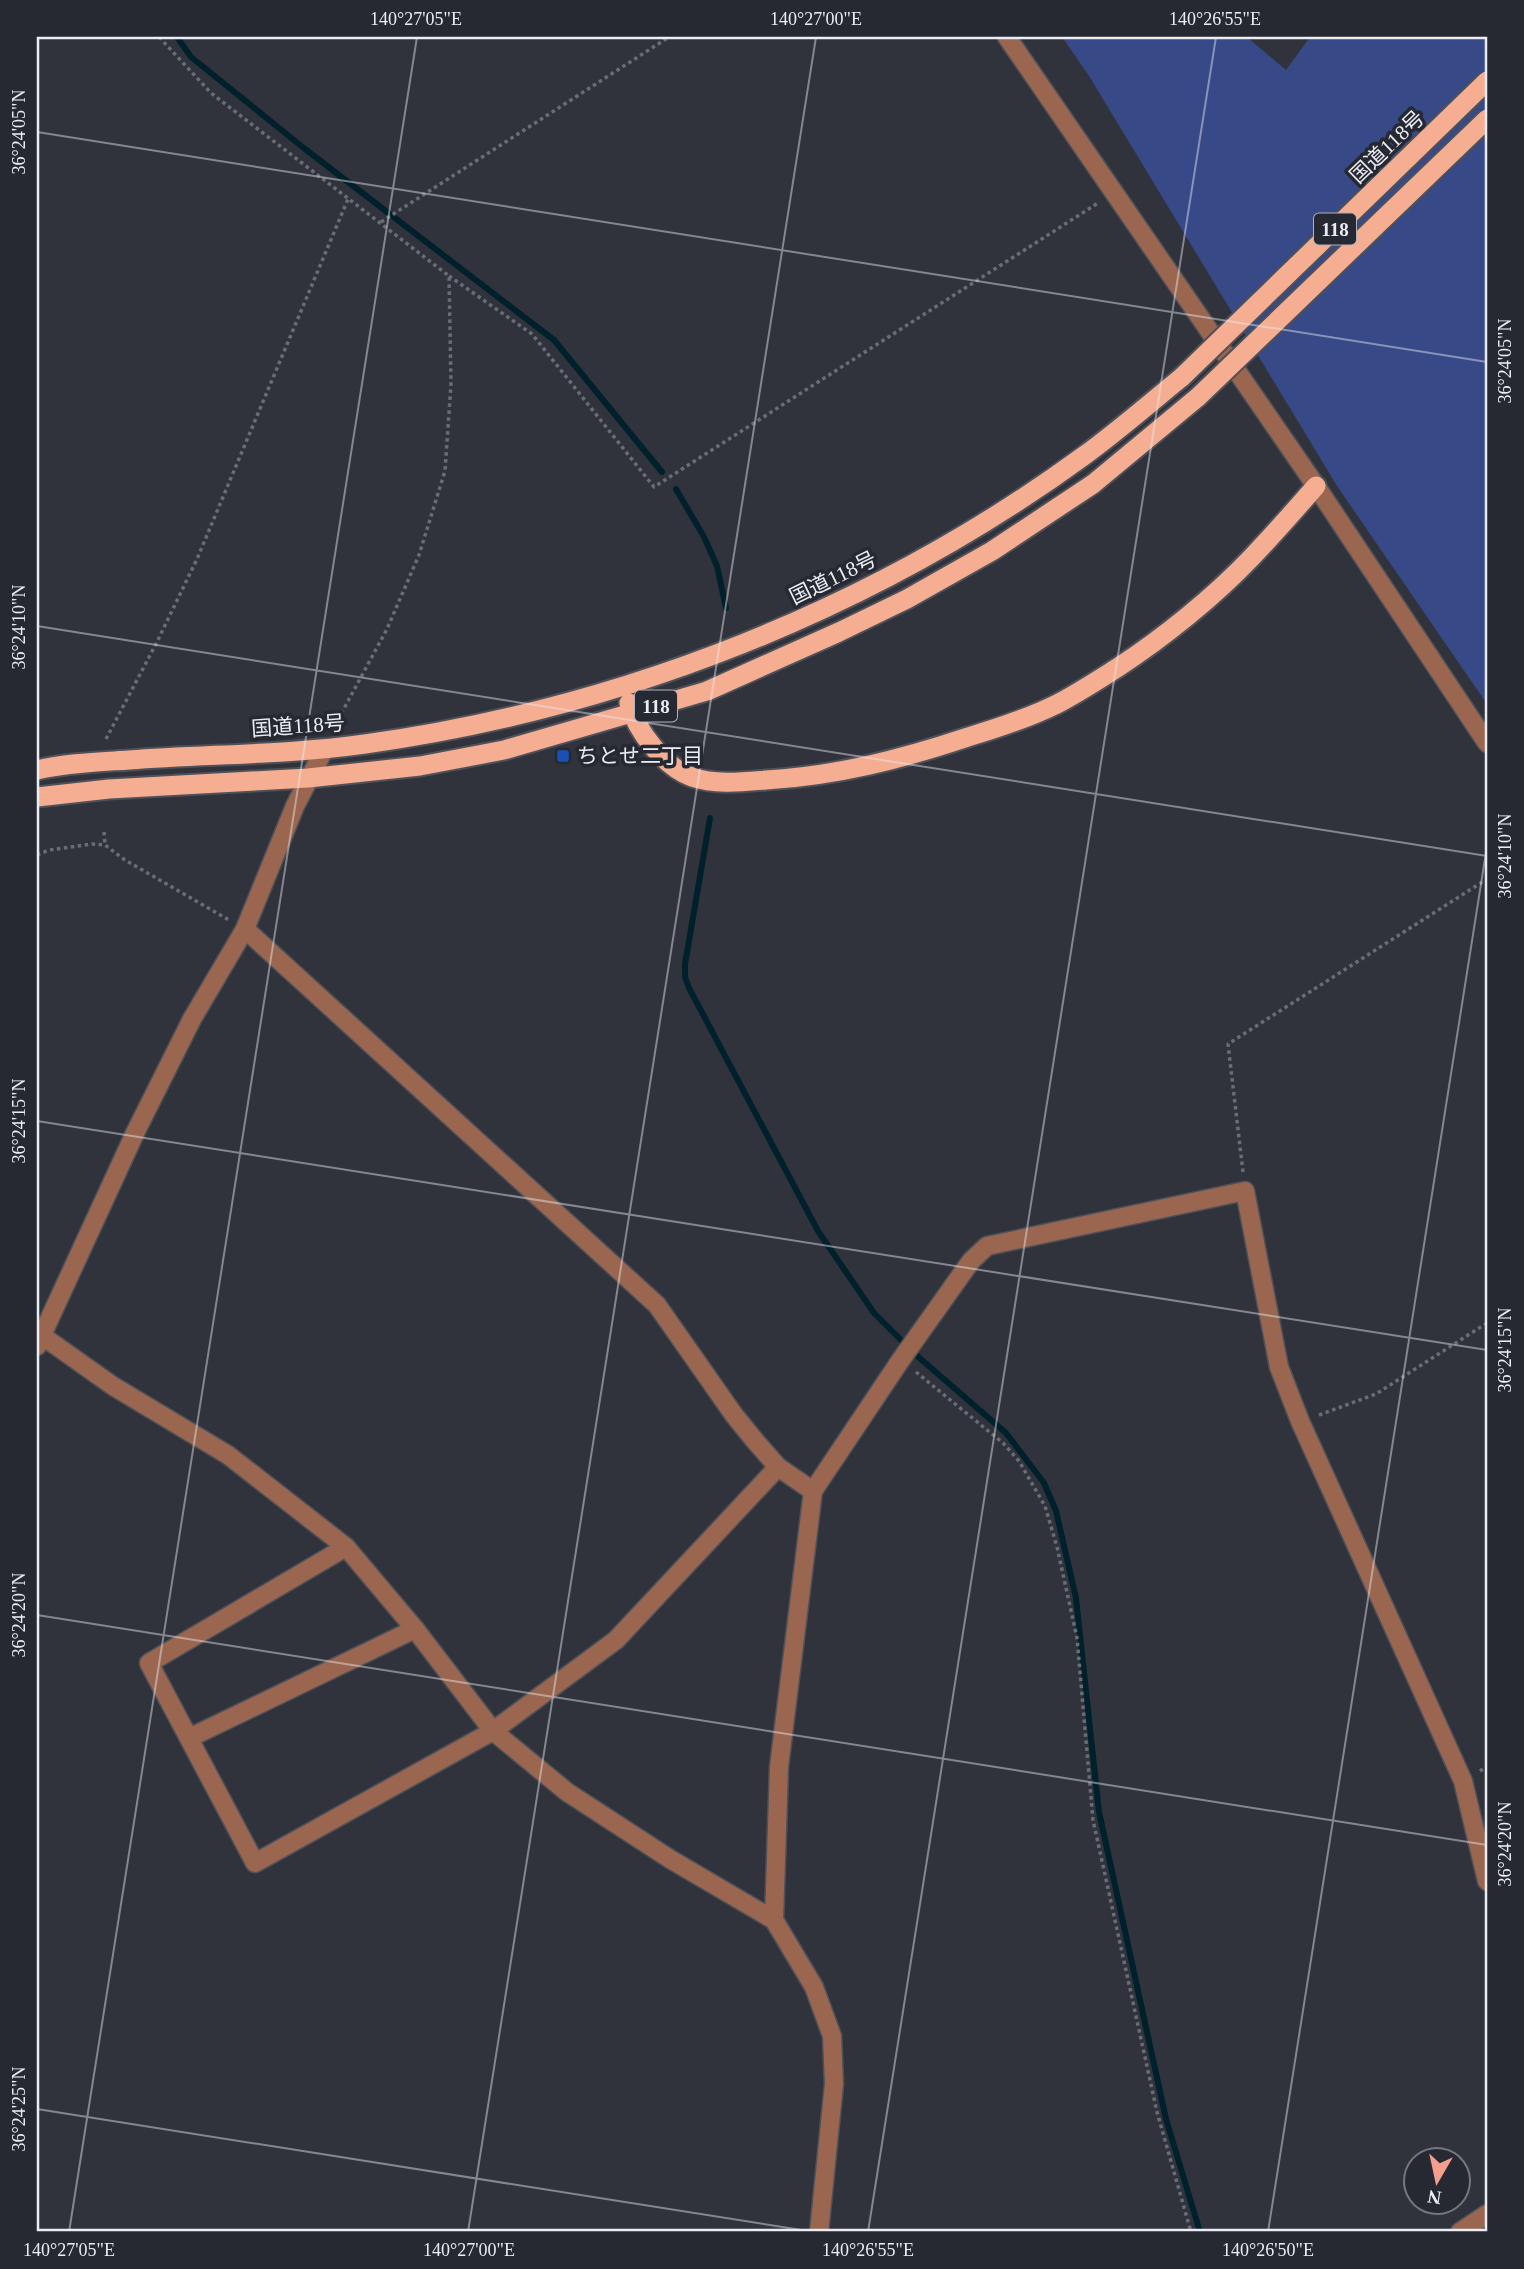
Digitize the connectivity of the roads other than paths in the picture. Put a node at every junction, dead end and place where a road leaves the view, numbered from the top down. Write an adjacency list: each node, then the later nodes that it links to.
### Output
1 (1007, 37): 4 (street)
2 (1487, 81): 5 (highway, 国道118号 / 118, bridge)
3 (1487, 119): 6 (highway, 118, bridge)
4 (1316, 486): 6 (highway); 7 (street)
5 (625, 687): 6 (highway); 8 (highway, 国道118号 / 118)
6 (632, 713): 10 (highway, 118)
7 (1487, 743)
8 (324, 750): 9 (highway, 国道118号 / 118); 10 (street)
9 (37, 770)
10 (307, 778): 11 (highway, 118); 12 (street)
11 (37, 797)
12 (245, 929): 13 (street); 14 (street)
13 (39, 1341): 16 (street)
14 (778, 1467): 15 (street); 18 (street)
15 (813, 1491): 20 (street); 21 (street)
16 (346, 1547): 17 (street); 19 (street)
17 (415, 1629): 18 (street); 19 (street)
18 (493, 1731): 19 (street); 21 (street)
19 (189, 1738)
20 (1487, 1881)
21 (774, 1920): 23 (street)
22 (1487, 2214): 24 (street)
23 (819, 2232)
24 (1460, 2232)

